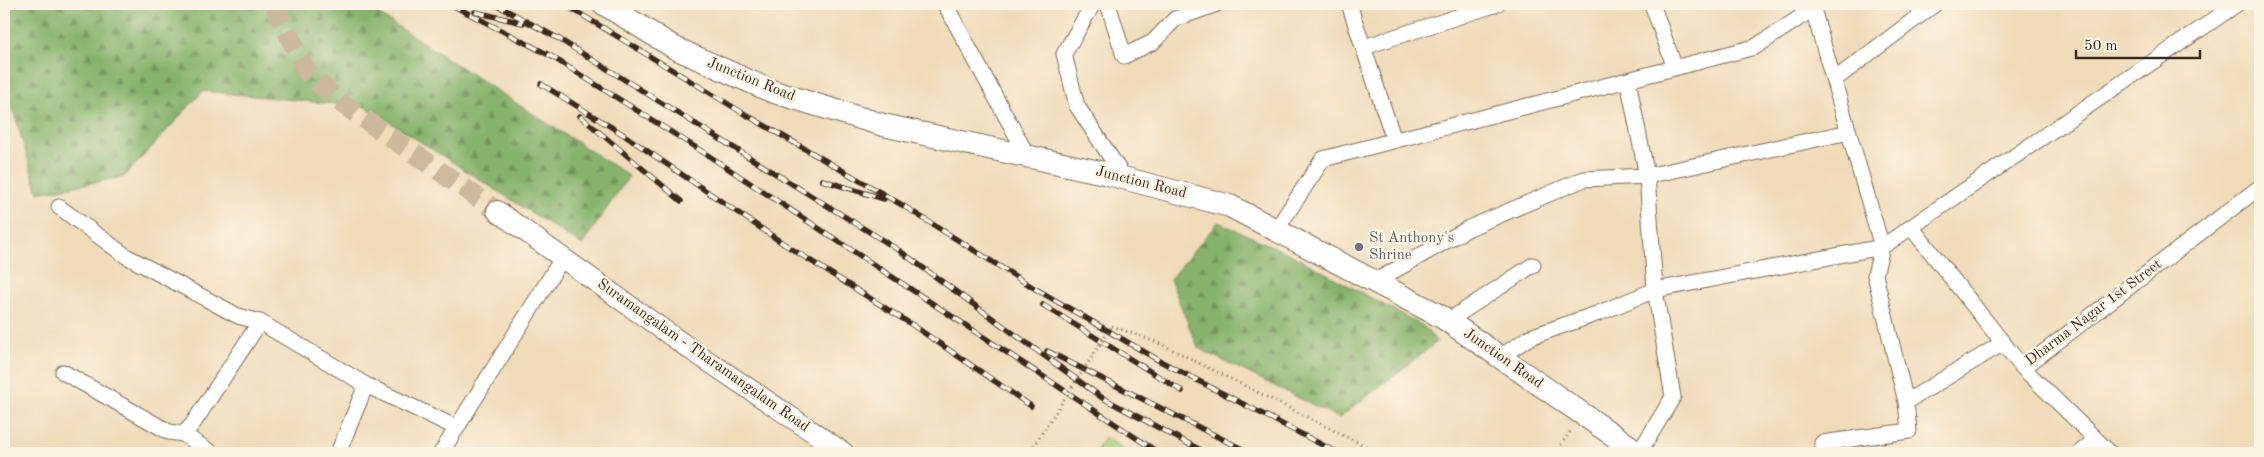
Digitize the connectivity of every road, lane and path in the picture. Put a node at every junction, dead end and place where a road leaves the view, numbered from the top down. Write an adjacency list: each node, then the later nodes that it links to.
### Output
1 (604, 4): 18 (main road, Junction Road)
2 (945, 4): 18 (street)
3 (1093, 4): 20 (street)
4 (1108, 4): 5 (street)
5 (1217, 4)
6 (1349, 4): 12 (street)
7 (1497, 4): 12 (street)
8 (1652, 4): 13 (street)
9 (1935, 4): 15 (street)
10 (2237, 4): 24 (street)
11 (1812, 7): 13 (street); 15 (street)
12 (1364, 47): 17 (street)
13 (1675, 68): 14 (street)
14 (1628, 80): 17 (street); 19 (street)
15 (1834, 80): 16 (street)
16 (1849, 132): 19 (street); 26 (street)
17 (1394, 140): 25 (street)
18 (1028, 157): 20 (main road, Junction Road)
19 (1647, 176): 29 (street); 30 (street)
20 (1125, 178): 25 (main road, Junction Road)
21 (2260, 187): 35 (street, Dharma Nagar 1st Street)
22 (59, 207): 32 (street)
23 (498, 211): 27 (main road, Suramangalam - Tharamangalam Road)
24 (1911, 227): 26 (street); 33 (street, Dharma Nagar 1st Street)
25 (1276, 230): 29 (main road, Junction Road)
26 (1882, 247): 30 (street); 38 (street)
27 (563, 257): 40 (street); 48 (main road, Suramangalam - Tharamangalam Road)
28 (1533, 265): 31 (street)
29 (1374, 282): 31 (main road, Junction Road)
30 (1655, 290): 34 (street); 53 (street)
31 (1448, 321): 34 (main road, Junction Road)
32 (260, 322): 37 (street); 41 (street)
33 (2003, 343): 35 (street, Dharma Nagar 1st Street); 38 (street)
34 (1500, 357): 39 (main road, Junction Road)
35 (2022, 368): 42 (street)
36 (63, 372): 41 (street)
37 (366, 385): 40 (street); 46 (street)
38 (1906, 402): 43 (street)
39 (1582, 414): 52 (path); 53 (main road, Junction Road)
40 (457, 428): 47 (street)
41 (183, 434): 45 (street)
42 (2095, 440): 54 (street); 55 (street)
43 (1822, 443)
44 (1030, 452): 49 (path, bridge)
45 (212, 453)
46 (338, 453)
47 (441, 453)
48 (844, 453)
49 (1379, 453)
50 (1461, 453): 51 (path)
51 (1471, 453)
52 (1554, 453)
53 (1639, 453)
54 (2079, 453)
55 (2110, 453)

